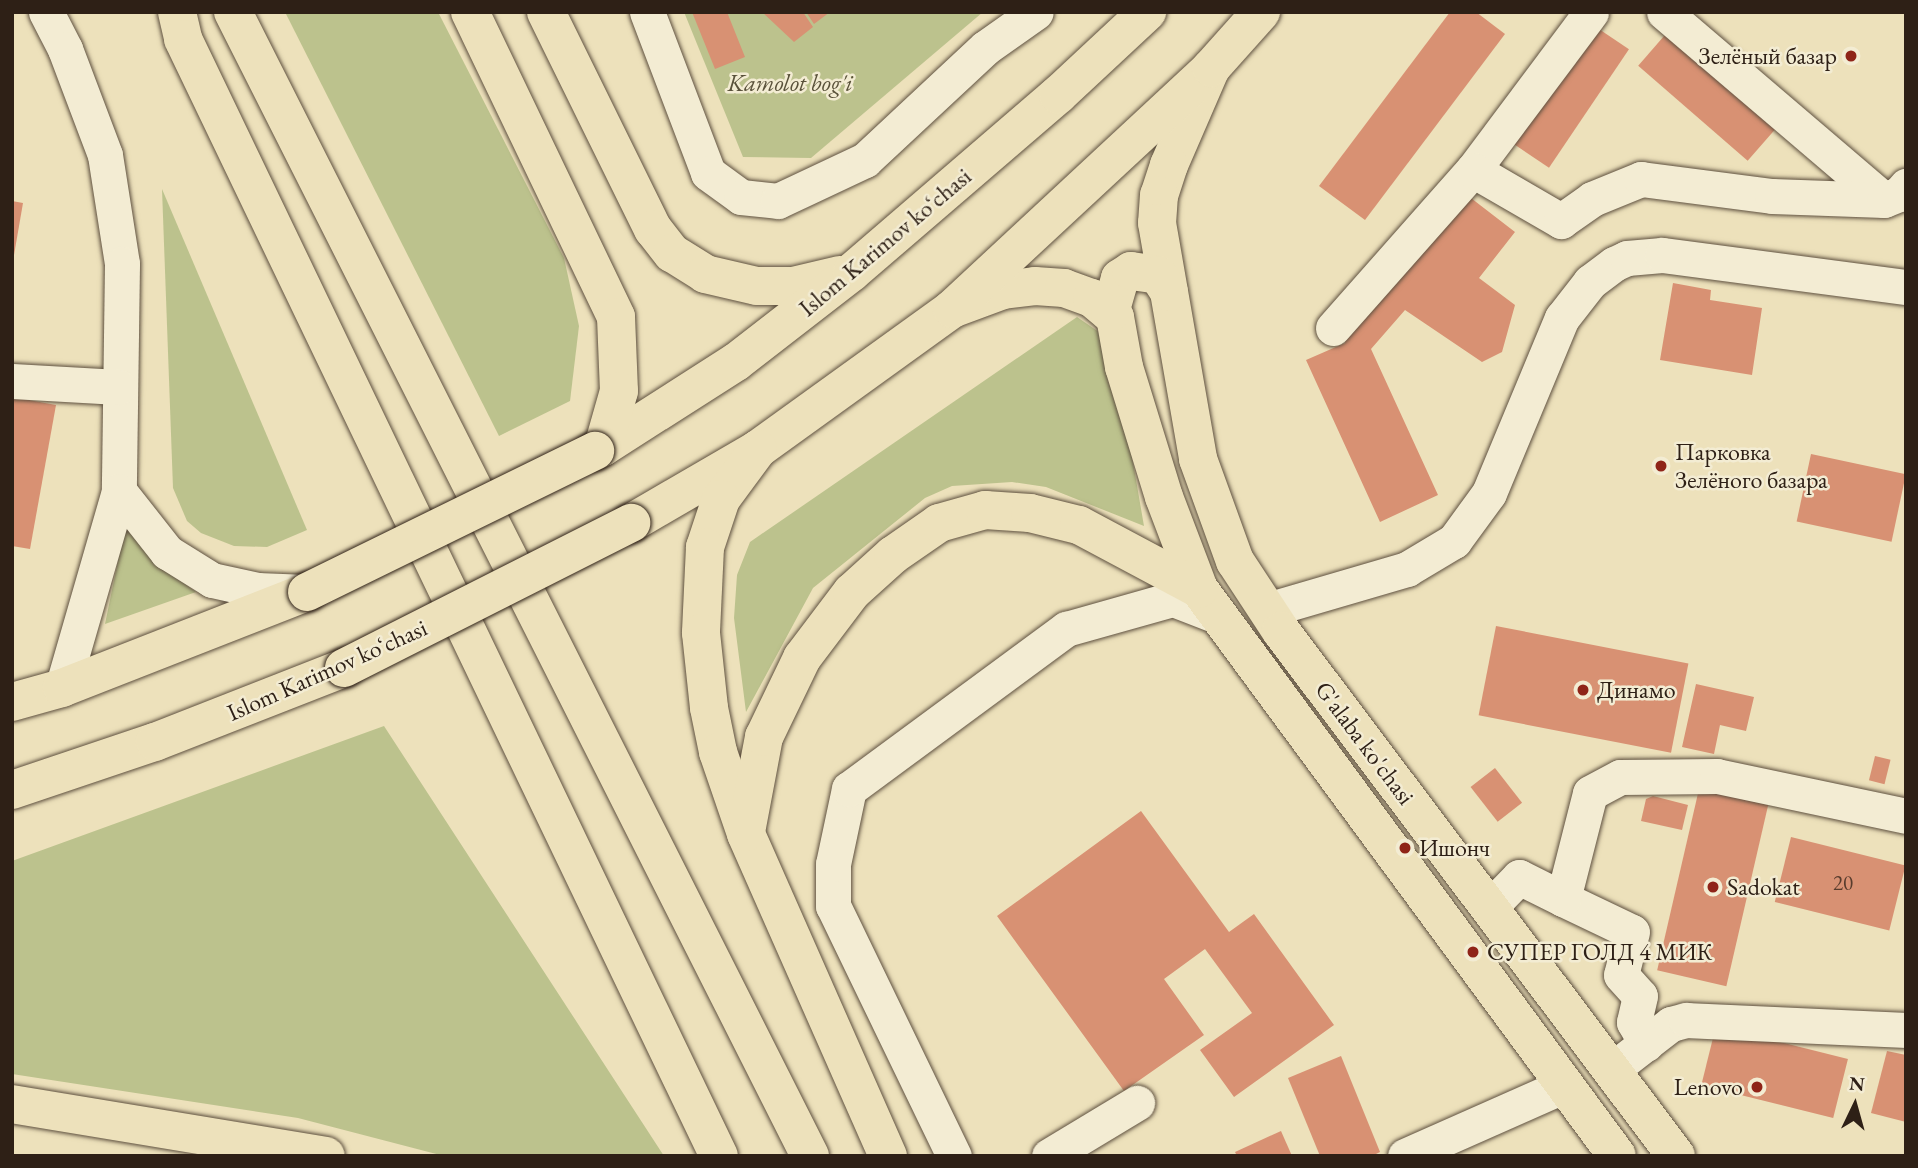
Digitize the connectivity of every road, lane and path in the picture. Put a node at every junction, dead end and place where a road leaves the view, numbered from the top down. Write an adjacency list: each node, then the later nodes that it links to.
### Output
1 (46, 12): 13 (street)
2 (65, 12): 13 (street)
3 (177, 12): 45 (main road)
4 (233, 12): 46 (main road)
5 (470, 12): 25 (main road)
6 (546, 12): 17 (main road)
7 (647, 12): 8 (street)
8 (1036, 12)
9 (1147, 12): 17 (main road, Islom Karimov koʻchasi)
10 (1261, 12): 14 (main road)
11 (1591, 12): 15 (street)
12 (1664, 12): 16 (street)
13 (65, 49): 24 (street)
14 (1211, 68): 19 (main road, G'alaba ko'chasi); 20 (main road)
15 (1473, 170): 16 (street); 22 (street)
16 (1895, 193)
17 (852, 272): 25 (main road, Islom Karimov koʻchasi)
18 (1906, 287): 30 (street)
19 (1169, 292): 21 (main road); 30 (main road, G'alaba ko'chasi)
20 (952, 309): 21 (main road); 26 (main road)
21 (1110, 313): 29 (main road)
22 (1333, 328)
23 (12, 381): 24 (street)
24 (119, 387): 27 (street)
25 (599, 449): 28 (main road, Islom Karimov koʻchasi, bridge)
26 (758, 449): 33 (main road, Islom Karimov koʻchasi, bridge); 35 (main road)
27 (119, 491): 28 (street); 31 (street)
28 (307, 592): 31 (main road, Islom Karimov koʻchasi)
29 (1208, 603): 35 (main road); 41 (main road, G'alaba ko'chasi); 48 (street)
30 (1274, 621): 37 (main road, G'alaba ko'chasi)
31 (62, 688): 32 (main road, Islom Karimov koʻchasi)
32 (12, 702)
33 (12, 790)
34 (1906, 816): 36 (street)
35 (746, 834): 47 (main road)
36 (1563, 899): 37 (street); 39 (street)
37 (1489, 908): 40 (main road, G'alaba ko'chasi)
38 (1906, 1030): 39 (street)
39 (1646, 1044): 40 (street)
40 (1614, 1068): 52 (main road, G'alaba ko'chasi)
41 (1565, 1085): 50 (street); 51 (main road, G'alaba ko'chasi)
42 (1137, 1103): 49 (street)
43 (12, 1104): 44 (main road)
44 (326, 1156)
45 (719, 1156)
46 (810, 1156)
47 (888, 1156)
48 (954, 1156)
49 (1049, 1156)
50 (1405, 1156)
51 (1617, 1156)
52 (1676, 1156)

